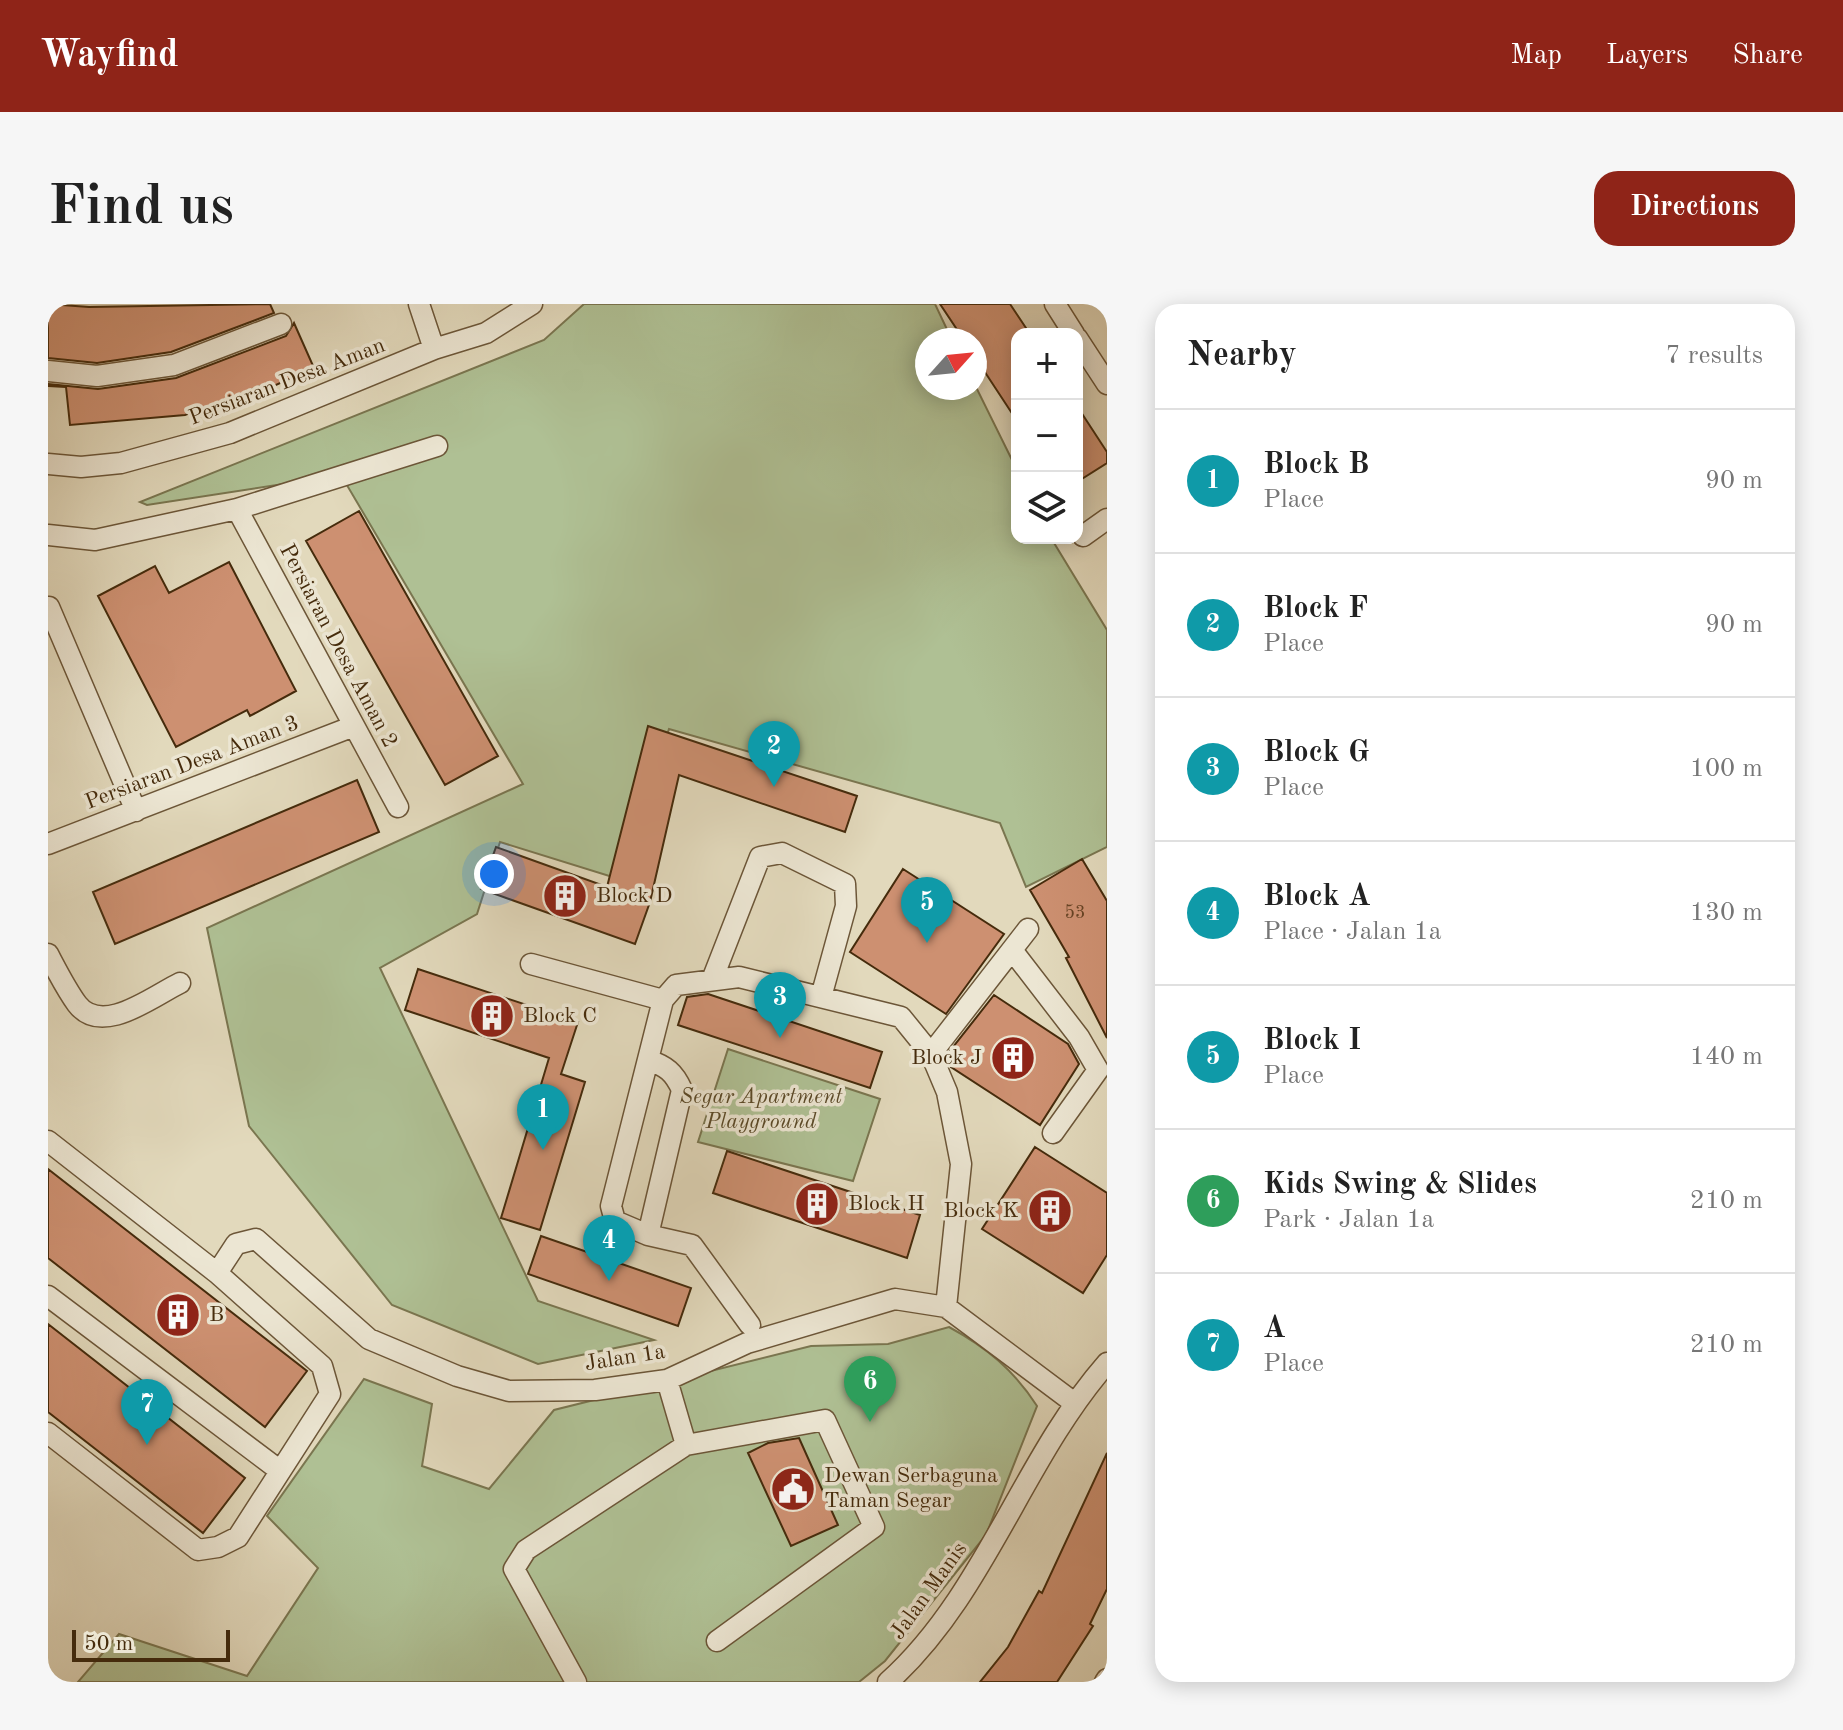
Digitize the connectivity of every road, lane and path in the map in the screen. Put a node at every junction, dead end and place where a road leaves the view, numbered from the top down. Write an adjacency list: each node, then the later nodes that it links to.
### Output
1 (419, 304): 7 (street)
2 (532, 304): 7 (street, Persiaran Desa Aman)
3 (1055, 304): 5 (street)
4 (281, 324): 8 (street)
5 (1071, 328)
6 (1083, 347): 9 (street)
7 (434, 349): 11 (street, Persiaran Desa Aman)
8 (48, 371)
9 (1107, 384)
10 (437, 446): 12 (street)
11 (48, 464)
12 (237, 509): 14 (street); 17 (street, Persiaran Desa Aman 2)
13 (1107, 519): 15 (street)
14 (48, 535)
15 (1083, 536)
16 (49, 607): 19 (street)
17 (354, 726): 18 (street, Persiaran Desa Aman 2); 19 (street, Persiaran Desa Aman 3)
18 (398, 807)
19 (136, 811): 20 (street, Persiaran Desa Aman 3)
20 (48, 844)
21 (1028, 929): 22 (street)
22 (1012, 950): 29 (street); 31 (street)
23 (48, 954): 26 (street)
24 (531, 964): 28 (street)
25 (712, 980): 27 (street); 27 (street); 28 (street)
26 (180, 983)
27 (821, 997): 29 (street)
28 (663, 1000): 30 (street)
29 (931, 1054): 36 (street)
30 (648, 1060): 33 (street); 33 (street)
31 (1053, 1133)
32 (48, 1141): 34 (street)
33 (648, 1235): 37 (street)
34 (217, 1273): 39 (street, Jalan 1a); 43 (street)
35 (48, 1296): 43 (street)
36 (946, 1307): 39 (street, Jalan 1a); 40 (street, Jalan 1a)
37 (750, 1325)
38 (1107, 1363): 40 (street, Jalan Manis)
39 (667, 1380): 42 (street)
40 (1073, 1402): 46 (street, Jalan Manis)
41 (48, 1433): 43 (street)
42 (686, 1445): 44 (street); 45 (street)
43 (279, 1470)
44 (717, 1641)
45 (576, 1682)
46 (888, 1682)

